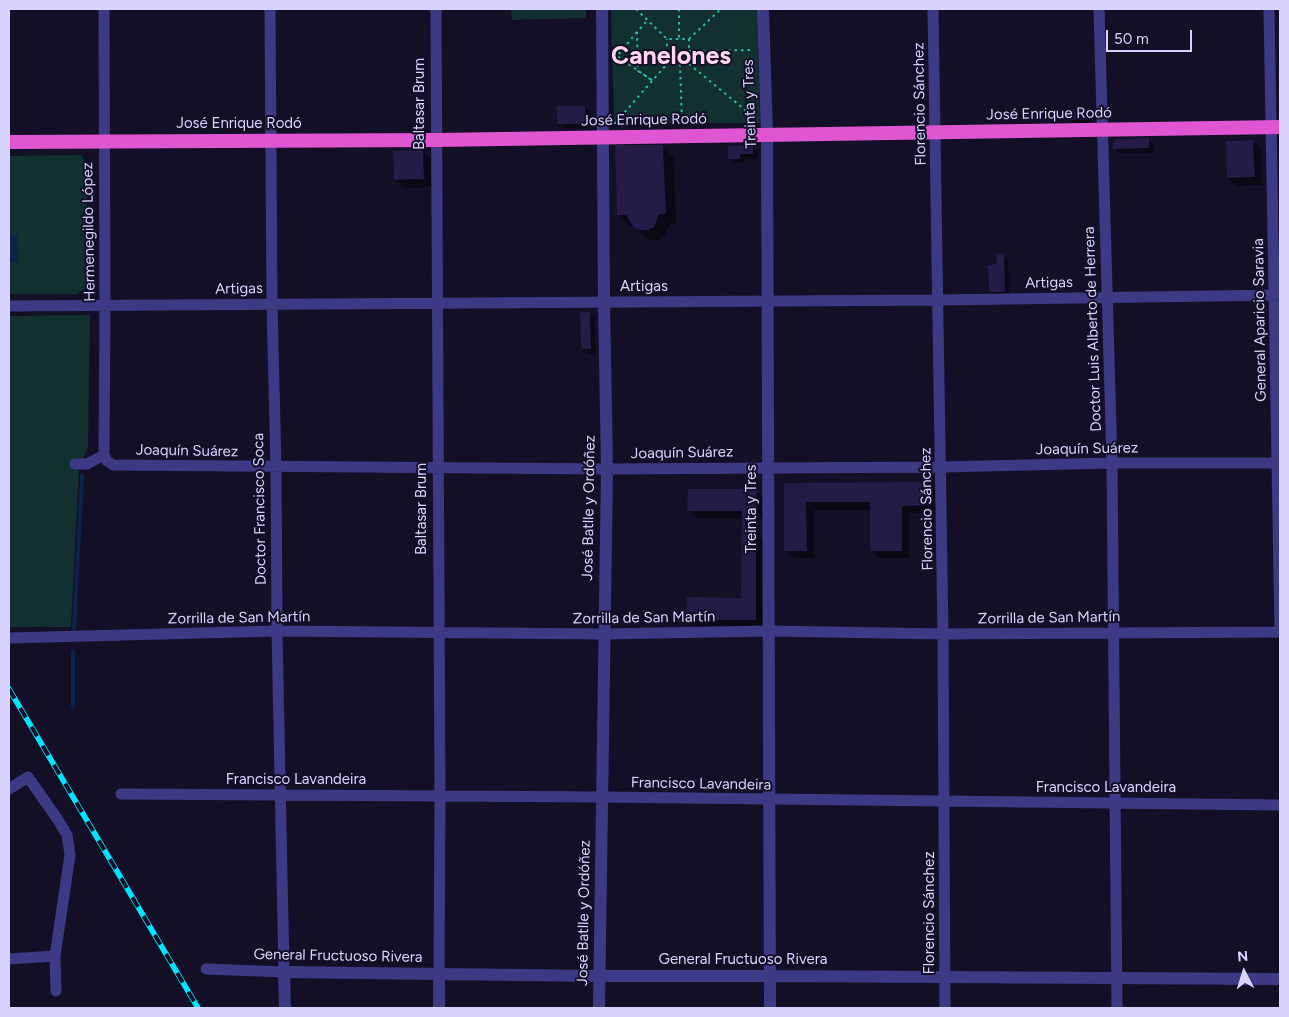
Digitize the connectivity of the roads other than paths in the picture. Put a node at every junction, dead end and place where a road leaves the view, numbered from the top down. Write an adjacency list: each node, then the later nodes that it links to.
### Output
1 (104, 9): 16 (street, Hermenegildo López)
2 (270, 9): 14 (street, Doctor Francisco Soca)
3 (436, 9): 15 (street, Baltasar Brum)
4 (602, 9): 13 (street, José Batlle y Ordóñez)
5 (764, 9): 12 (street, Treinta y Tres)
6 (933, 9): 11 (street, Florencio Sánchez)
7 (1099, 9): 10 (street, Doctor Luis Alberto de Herrera)
8 (1269, 9): 9 (street, General Aparicio Saravia)
9 (1276, 127): 10 (highway, José Enrique Rodó); 18 (street, General Aparicio Saravia)
10 (1102, 129): 11 (highway, José Enrique Rodó); 19 (street, Doctor Luis Alberto de Herrera)
11 (936, 133): 12 (highway, José Enrique Rodó); 20 (street, Florencio Sánchez)
12 (768, 135): 13 (highway, José Enrique Rodó); 21 (street, Treinta y Tres)
13 (603, 137): 15 (highway, José Enrique Rodó); 22 (street, José Batlle y Ordóñez)
14 (271, 140): 15 (highway, José Enrique Rodó); 16 (highway, José Enrique Rodó); 24 (street, Doctor Francisco Soca)
15 (436, 140): 23 (street, Baltasar Brum)
16 (104, 141): 17 (highway, José Enrique Rodó); 26 (street, Hermenegildo López)
17 (9, 142)
18 (1277, 295): 19 (street, Artigas); 29 (street, General Aparicio Saravia)
19 (1106, 296): 20 (street, Artigas); 28 (street, Doctor Luis Alberto de Herrera)
20 (939, 300): 21 (street, Artigas); 31 (street, Florencio Sánchez)
21 (768, 301): 22 (street, Artigas); 34 (street, Treinta y Tres)
22 (604, 302): 23 (street, Artigas); 35 (street, José Batlle y Ordóñez)
23 (438, 303): 24 (street, Artigas); 33 (street, Baltasar Brum)
24 (272, 304): 26 (street, Artigas); 32 (street, Doctor Francisco Soca)
25 (9, 306): 26 (street, Artigas)
26 (105, 306): 27 (street, Hermenegildo López)
27 (104, 455): 30 (street); 32 (street, Joaquín Suárez)
28 (1112, 463): 29 (street, Joaquín Suárez); 31 (street, Joaquín Suárez); 39 (street, Doctor Luis Alberto de Herrera)
29 (1279, 463): 40 (street, General Aparicio Saravia)
30 (75, 464)
31 (941, 466): 34 (street, Joaquín Suárez); 42 (street, Florencio Sánchez)
32 (276, 467): 33 (street, Joaquín Suárez); 36 (street, Doctor Francisco Soca)
33 (438, 468): 35 (street, Joaquín Suárez); 37 (street, Baltasar Brum)
34 (768, 468): 35 (street, Joaquín Suárez); 38 (street, Treinta y Tres)
35 (606, 469): 41 (street, José Batlle y Ordóñez)
36 (277, 631): 37 (street, Zorrilla de San Martín); 43 (street, Zorrilla de San Martín); 46 (street, Doctor Francisco Soca)
37 (439, 632): 41 (street, Zorrilla de San Martín); 47 (street, Baltasar Brum)
38 (769, 632): 41 (street, Zorrilla de San Martín); 42 (street, Zorrilla de San Martín); 49 (street, Treinta y Tres)
39 (1114, 632): 40 (street, Zorrilla de San Martín); 42 (street, Zorrilla de San Martín); 51 (street, Doctor Luis Alberto de Herrera)
40 (1280, 632)
41 (603, 634): 48 (street, José Batlle y Ordóñez)
42 (943, 634): 50 (street, Florencio Sánchez)
43 (9, 638)
44 (9, 789): 53 (street)
45 (121, 794): 46 (street, Francisco Lavandeira)
46 (280, 795): 47 (street, Francisco Lavandeira); 56 (street, Doctor Francisco Soca)
47 (440, 796): 48 (street, Francisco Lavandeira); 57 (street, Baltasar Brum)
48 (602, 797): 49 (street, Francisco Lavandeira); 58 (street, José Batlle y Ordóñez)
49 (770, 800): 50 (street, Francisco Lavandeira); 59 (street, Treinta y Tres)
50 (945, 802): 51 (street, Francisco Lavandeira); 60 (street, Florencio Sánchez)
51 (1115, 803): 52 (street, Francisco Lavandeira); 61 (street, Doctor Luis Alberto de Herrera)
52 (1280, 805)
53 (55, 956): 54 (street); 63 (street)
54 (9, 959)
55 (206, 969): 56 (street, General Fructuoso Rivera)
56 (284, 972): 57 (street, General Fructuoso Rivera); 64 (street, Doctor Francisco Soca)
57 (439, 974): 58 (street, General Fructuoso Rivera); 65 (street, Baltasar Brum)
58 (599, 976): 59 (street, General Fructuoso Rivera); 66 (street, José Batlle y Ordóñez)
59 (770, 976): 60 (street, General Fructuoso Rivera); 67 (street, Treinta y Tres)
60 (946, 977): 61 (street, General Fructuoso Rivera); 68 (street, Florencio Sánchez)
61 (1117, 978): 62 (street, General Fructuoso Rivera); 69 (street, Doctor Luis Alberto de Herrera)
62 (1280, 979)
63 (56, 991)
64 (285, 1008)
65 (439, 1008)
66 (599, 1008)
67 (770, 1008)
68 (945, 1008)
69 (1117, 1008)

